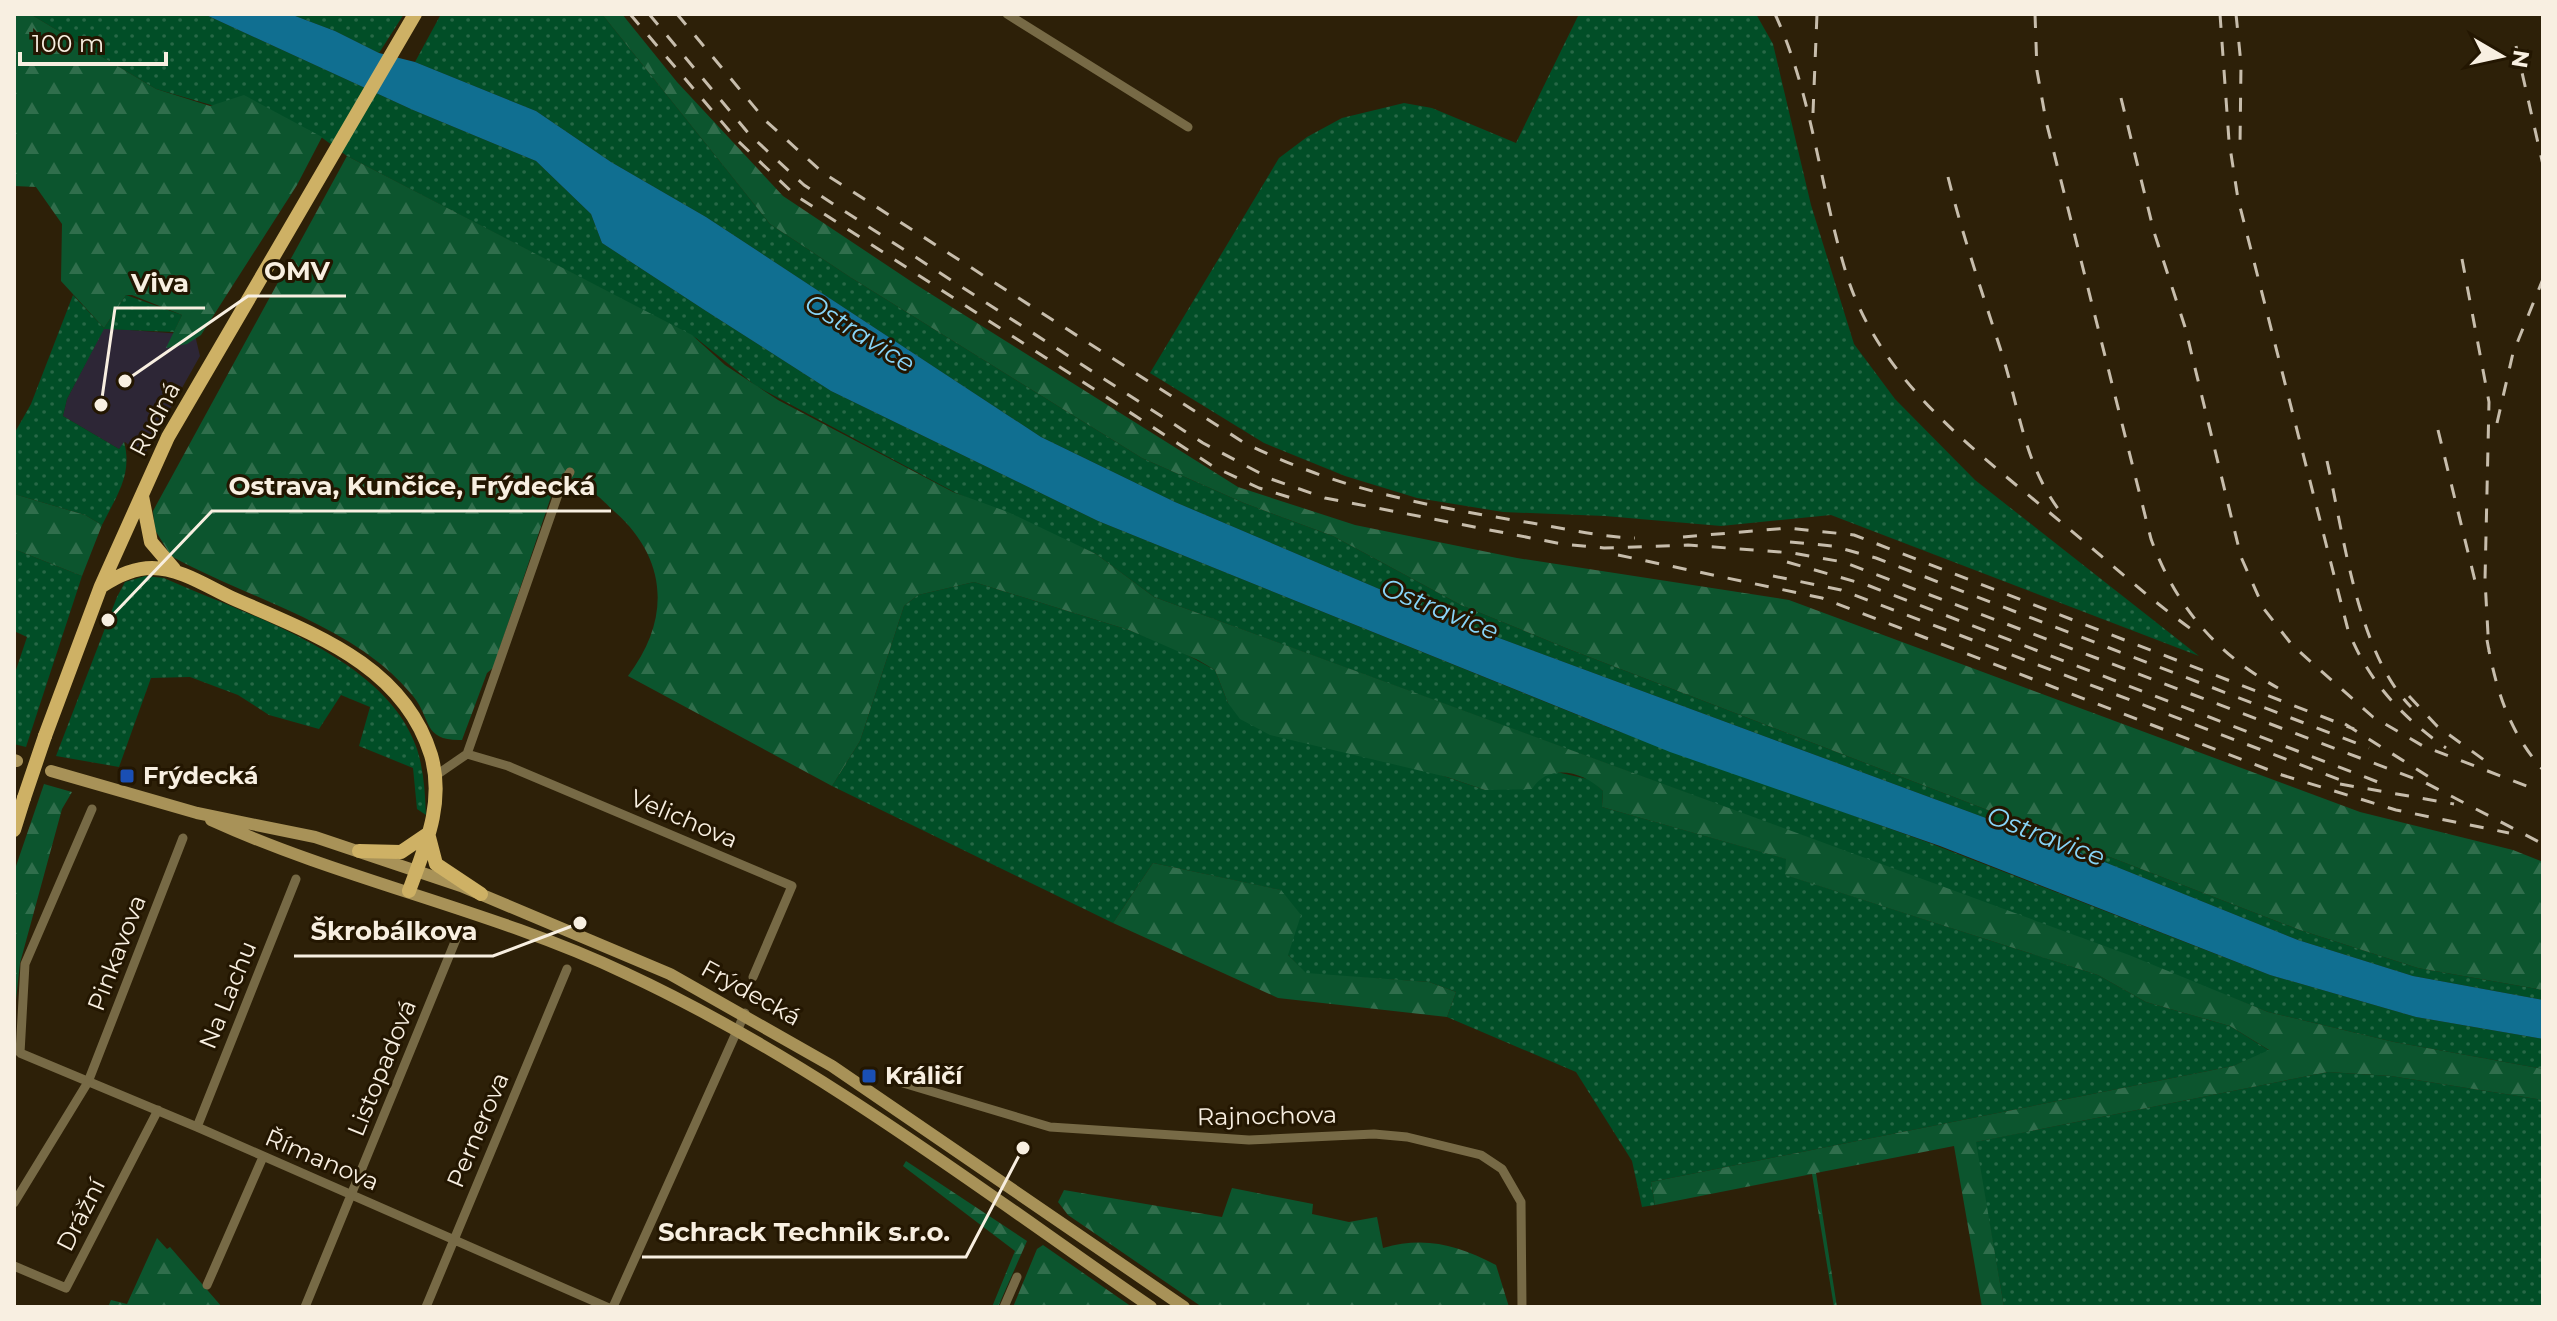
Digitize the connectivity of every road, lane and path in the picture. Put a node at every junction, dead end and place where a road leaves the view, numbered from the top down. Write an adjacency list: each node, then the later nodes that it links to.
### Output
1 (415, 14): 6 (main road, Rudná)
2 (1007, 14): 3 (street)
3 (1021, 17): 4 (street)
4 (1188, 127)
5 (570, 472): 9 (street)
6 (142, 491): 7 (main road); 8 (main road, Rudná)
7 (181, 574): 8 (main road); 11 (main road)
8 (101, 586): 14 (main road, Rudná, bridge)
9 (467, 754): 11 (street); 24 (street, Velichova)
10 (51, 771): 13 (main road, Frýdecká)
11 (435, 776): 15 (main road)
12 (92, 809): 28 (street, Římanova)
13 (197, 813): 17 (main road, Frýdecká); 20 (main road, Frýdecká)
14 (14, 830)
15 (429, 833): 17 (main road); 18 (main road); 21 (main road)
16 (183, 838): 28 (street, Pinkavova)
17 (359, 851): 18 (main road, Frýdecká)
18 (416, 870): 20 (main road); 21 (main road, Frýdecká)
19 (296, 879): 30 (street, Na Lachu)
20 (409, 891): 26 (main road, Frýdecká)
21 (481, 894): 25 (main road, Frýdecká)
22 (459, 932): 32 (street, Listopadová)
23 (567, 969): 34 (street, Pernerova)
24 (753, 977)
25 (745, 1013): 26 (street); 43 (main road, Frýdecká)
26 (736, 1030): 40 (street); 42 (main road, Frýdecká)
27 (899, 1071): 44 (street, Rajnochova)
28 (88, 1082): 29 (street, Římanova); 33 (street, Pinkavova)
29 (158, 1110): 30 (street, Římanova); 35 (street, Drážní)
30 (197, 1127): 31 (street, Římanova)
31 (263, 1157): 32 (street, Římanova); 37 (street)
32 (352, 1194): 34 (street, Římanova); 38 (street, Listopadová)
33 (14, 1203)
34 (454, 1240): 39 (street, Pernerova); 40 (street, Římanova)
35 (14, 1266)
36 (1017, 1277): 41 (street)
37 (207, 1285)
38 (305, 1307)
39 (426, 1307)
40 (610, 1307)
41 (1004, 1307)
42 (1151, 1307)
43 (1184, 1307)
44 (1522, 1307)

